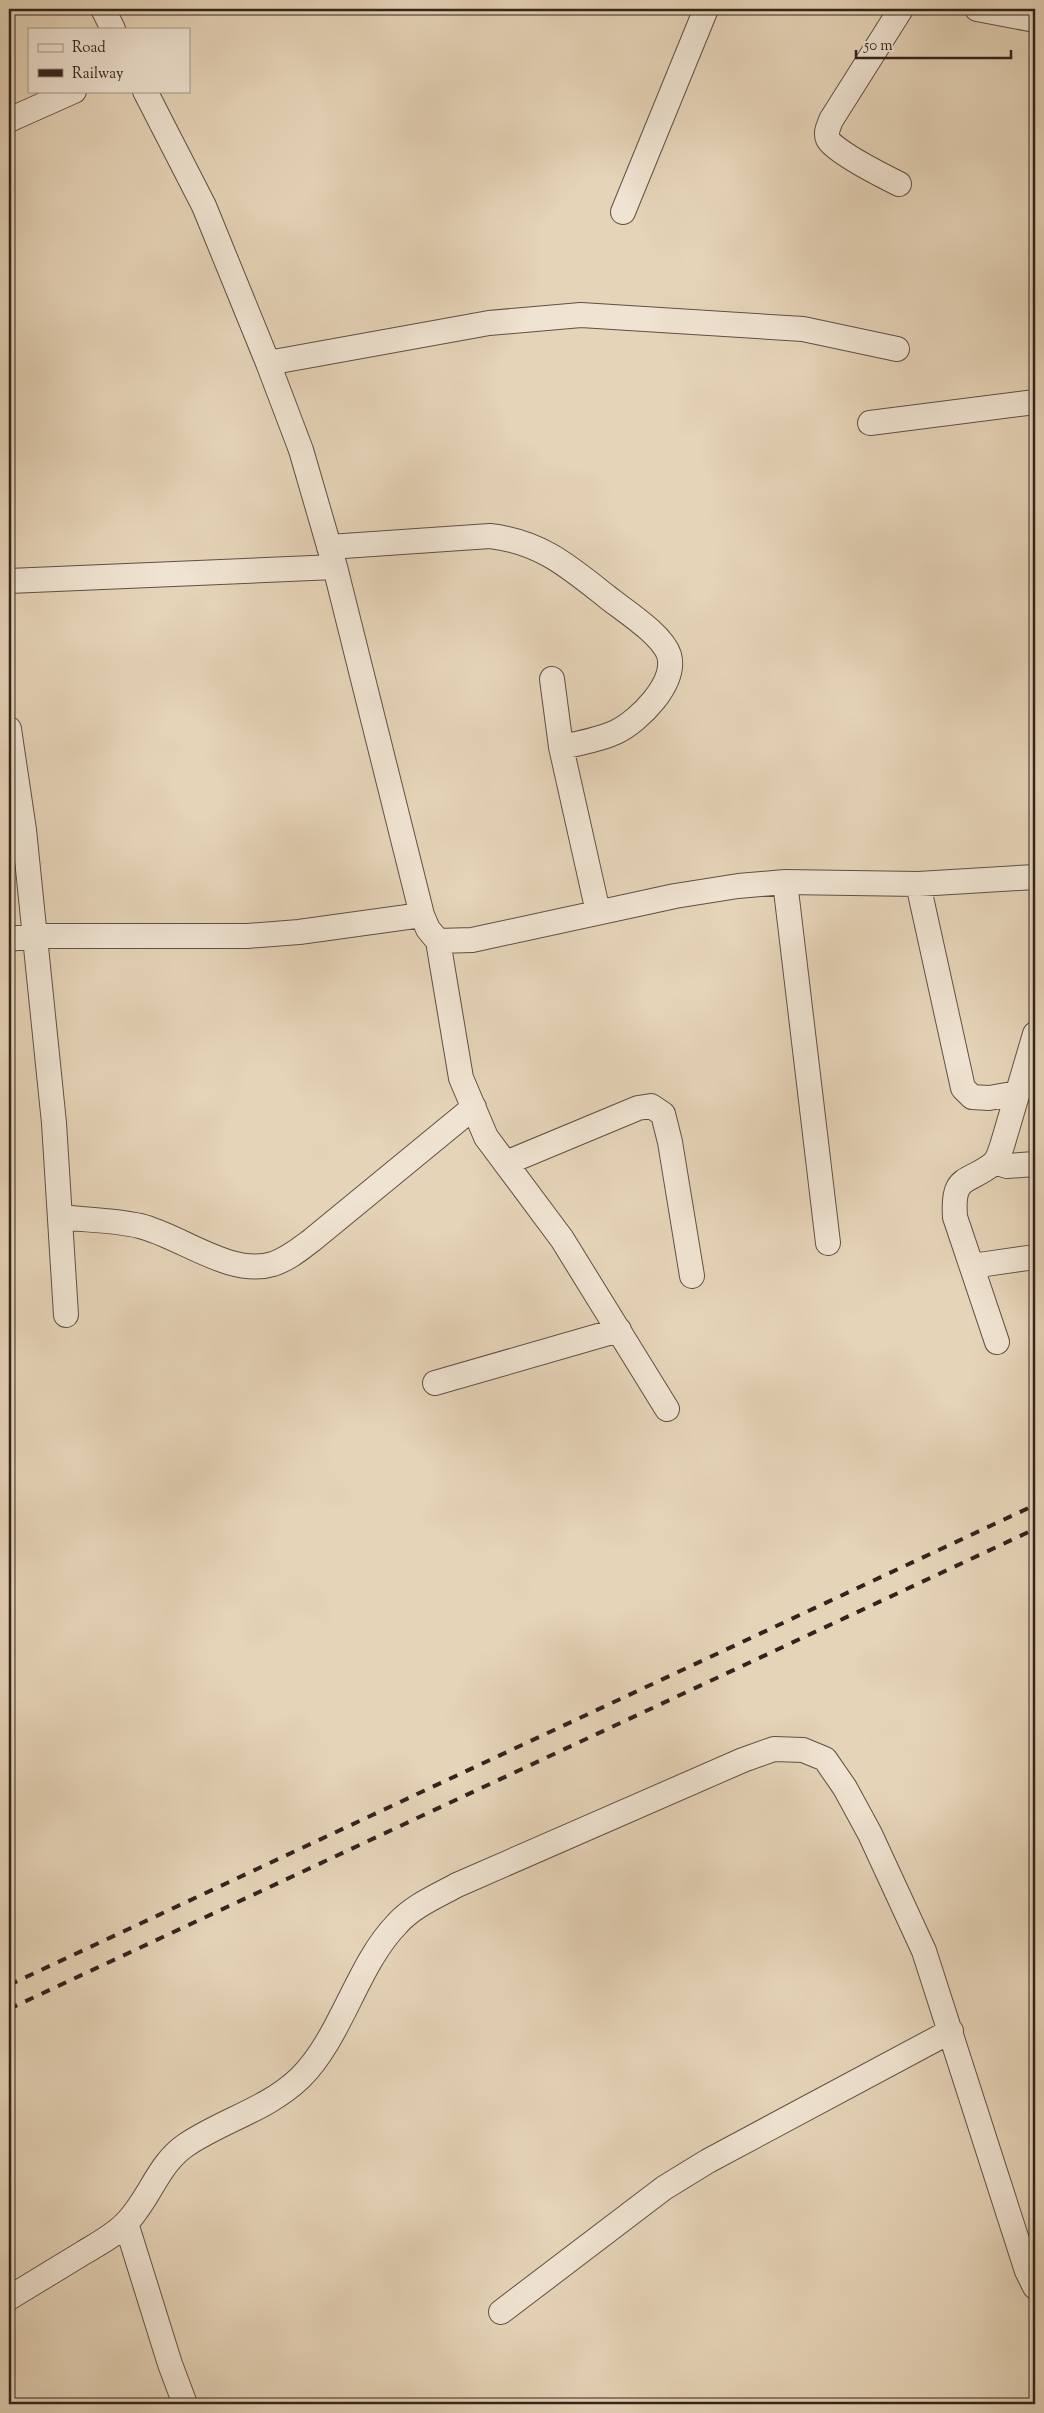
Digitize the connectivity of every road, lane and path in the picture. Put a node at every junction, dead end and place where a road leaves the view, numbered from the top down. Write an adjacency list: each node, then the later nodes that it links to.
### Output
1 (102, 9): 6 (street)
2 (706, 9): 11 (street)
3 (901, 9): 10 (street)
4 (977, 9): 5 (street)
5 (1035, 20)
6 (112, 28)
7 (72, 92): 9 (street)
8 (146, 92): 13 (street)
9 (9, 120)
10 (899, 184)
11 (623, 212)
12 (897, 349): 13 (street)
13 (268, 363): 16 (street)
14 (1035, 402): 15 (street)
15 (870, 423)
16 (332, 557): 17 (street); 20 (street); 25 (street)
17 (9, 581)
18 (552, 679): 20 (street)
19 (9, 729): 26 (street)
20 (561, 747): 24 (street)
21 (1035, 877): 23 (street)
22 (785, 882): 23 (street); 24 (street); 36 (street)
23 (918, 884): 30 (street)
24 (598, 912): 28 (street)
25 (422, 916): 26 (street); 28 (street)
26 (34, 936): 27 (street); 35 (street)
27 (9, 939)
28 (438, 941): 31 (street)
29 (1035, 1034): 30 (street)
30 (1018, 1093): 32 (street)
31 (474, 1107): 33 (street); 35 (street)
32 (995, 1162): 34 (street); 38 (street)
33 (506, 1163): 39 (street); 41 (street)
34 (1035, 1164)
35 (60, 1217): 40 (street)
36 (828, 1244)
37 (1035, 1257): 38 (street)
38 (972, 1266): 42 (street)
39 (692, 1276)
40 (66, 1315)
41 (619, 1330): 43 (street); 44 (street)
42 (997, 1342)
43 (435, 1383)
44 (668, 1409)
45 (951, 2031): 46 (street); 47 (street); 49 (street)
46 (126, 2223): 48 (street); 50 (street)
47 (1035, 2288)
48 (9, 2298)
49 (500, 2312)
50 (185, 2404)

